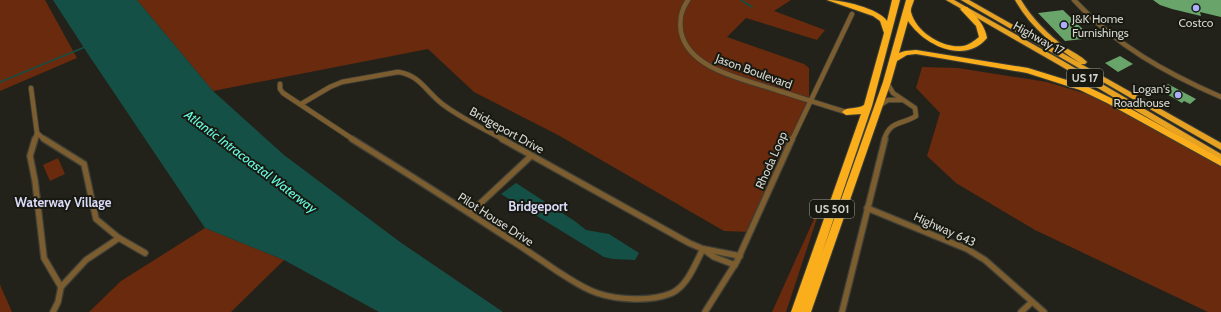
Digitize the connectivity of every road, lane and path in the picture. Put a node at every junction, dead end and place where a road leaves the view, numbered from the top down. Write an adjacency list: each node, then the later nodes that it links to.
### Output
1 (688, 0): 19 (street, Jason Boulevard)
2 (831, 0): 12 (highway)
3 (896, 0): 12 (highway, US 501)
4 (910, 0): 10 (highway, US 501)
5 (949, 0): 9 (highway, Highway 17 / US 17)
6 (964, 0): 24 (highway, Highway 17 / US 17)
7 (1018, 0): 24 (highway)
8 (1074, 0): 18 (street)
9 (964, 9): 10 (highway); 17 (highway, Highway 17 / US 17)
10 (906, 11): 13 (highway, US 501)
11 (852, 14): 19 (street, Rhoda Loop)
12 (886, 34): 22 (highway, US 501)
13 (893, 60): 14 (highway, US 501); 32 (highway)
14 (887, 82): 20 (street); 23 (highway, US 501)
15 (280, 84): 21 (street, Pilot House Drive)
16 (31, 88): 27 (street)
17 (1109, 93): 29 (highway); 31 (highway, Highway 17 / US 17)
18 (1221, 97)
19 (809, 101): 25 (street, Jason Boulevard); 38 (street, Rhoda Loop)
20 (906, 101): 23 (street); 33 (street)
21 (301, 104): 30 (street, Bridgeport Drive); 34 (street, Pilot House Drive)
22 (868, 106): 25 (highway); 26 (highway, US 501)
23 (879, 106): 45 (highway, US 501)
24 (1158, 110): 28 (highway, Highway 17 / US 17)
25 (846, 112): 26 (highway)
26 (860, 128): 44 (highway, US 501)
27 (37, 133): 35 (street); 40 (street)
28 (1221, 146)
29 (1221, 152)
30 (531, 156): 34 (street); 36 (street, Bridgeport Drive)
31 (1221, 158)
32 (1221, 162)
33 (867, 208): 41 (street, Highway 643); 46 (street)
34 (470, 213): 36 (street, Pilot House Drive)
35 (119, 238): 37 (street); 40 (street)
36 (703, 249): 38 (street, Bridgeport Drive); 39 (street, Bridgeport Drive)
37 (145, 253)
38 (740, 256): 39 (street, Rhoda Loop)
39 (735, 265): 43 (street, Rhoda Loop)
40 (61, 287): 42 (street)
41 (1032, 302): 47 (street); 48 (street, Highway 643)
42 (53, 312)
43 (705, 312)
44 (796, 312)
45 (806, 312)
46 (842, 312)
47 (1021, 312)
48 (1044, 312)

